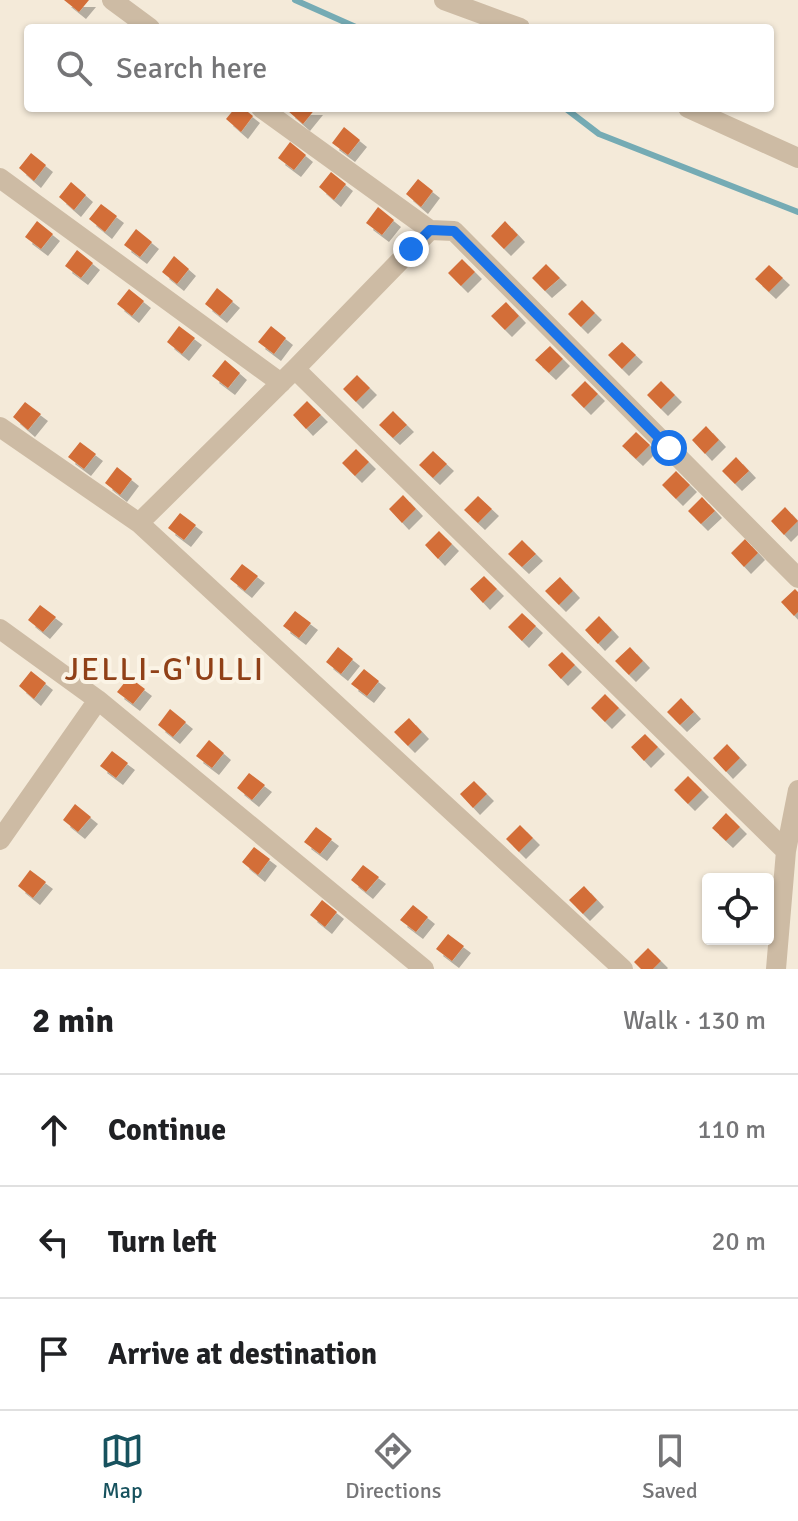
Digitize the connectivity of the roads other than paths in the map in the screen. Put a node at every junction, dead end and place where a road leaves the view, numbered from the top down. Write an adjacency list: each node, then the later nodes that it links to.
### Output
1 (112, 0): 3 (street)
2 (444, 0): 4 (street)
3 (145, 24)
4 (509, 24)
5 (267, 112): 9 (street)
6 (697, 112): 7 (street)
7 (798, 158)
8 (0, 178): 10 (street)
9 (430, 230): 10 (street); 13 (street)
10 (288, 376): 12 (street); 18 (street)
11 (0, 427): 12 (street)
12 (139, 523): 20 (street)
13 (798, 578)
14 (0, 629): 15 (street)
15 (98, 700): 17 (street); 19 (street)
16 (798, 790): 18 (street)
17 (0, 840)
18 (786, 851): 21 (street)
19 (424, 969)
20 (623, 969)
21 (776, 969)

